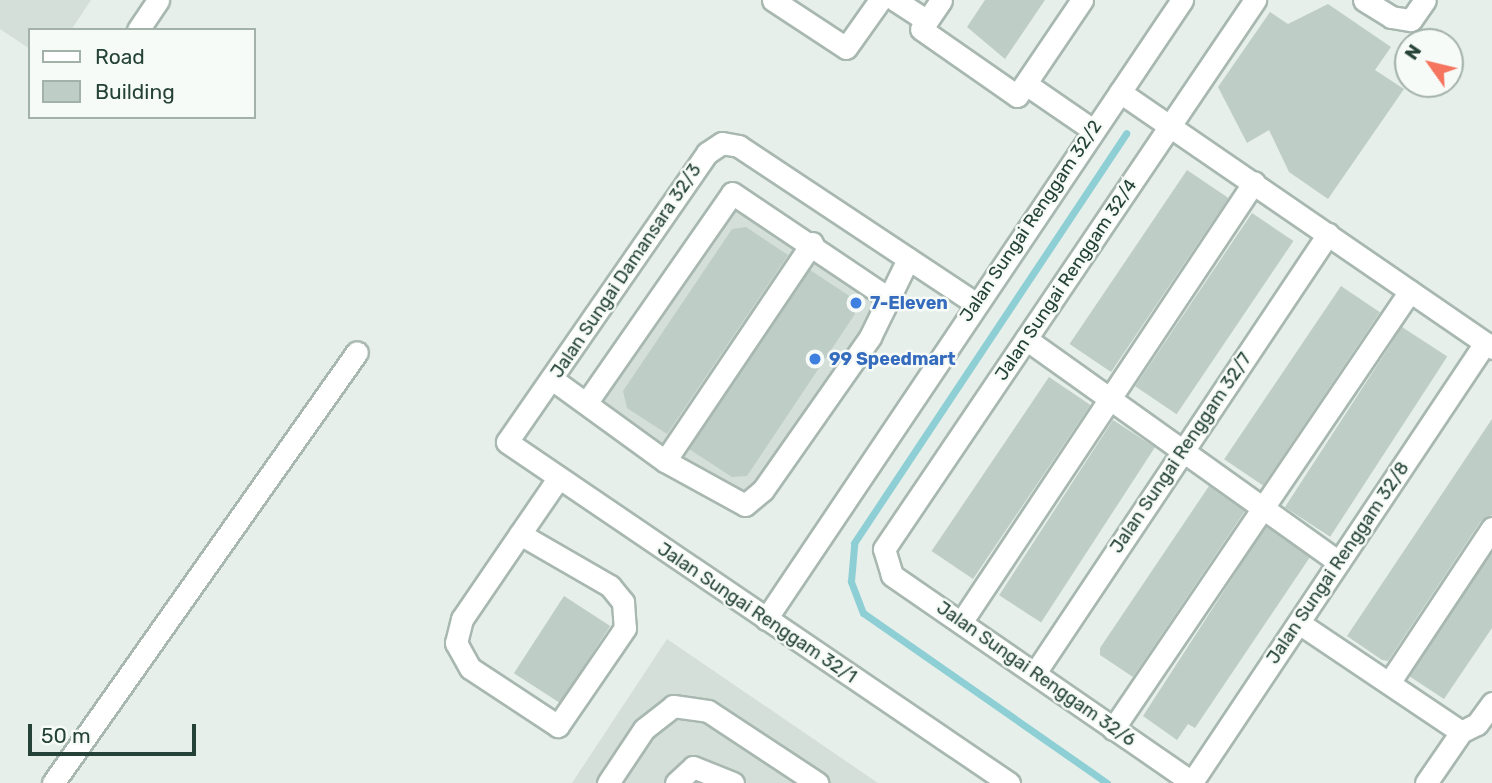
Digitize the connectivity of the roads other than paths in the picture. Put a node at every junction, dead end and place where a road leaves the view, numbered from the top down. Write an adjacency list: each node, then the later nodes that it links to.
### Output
1 (158, 0): 11 (street)
2 (773, 0): 3 (street)
3 (880, 0)
4 (895, 0): 5 (street)
5 (941, 0)
6 (1082, 0): 13 (street)
7 (1182, 0): 14 (street, Jalan Sungai Renggam 32/2)
8 (1255, 0): 15 (street, Jalan Sungai Renggam 32/4)
9 (1364, 0): 10 (street)
10 (1424, 0)
11 (139, 28)
12 (920, 29): 13 (street)
13 (1026, 84): 16 (street)
14 (1120, 92): 15 (street); 16 (street, Jalan Sungai Renggam 32/2)
15 (1170, 124): 17 (street); 24 (street, Jalan Sungai Renggam 32/4)
16 (1093, 130): 23 (street, Jalan Sungai Renggam 32/2)
17 (1254, 182): 18 (street); 28 (street)
18 (1328, 234): 21 (street); 31 (street, Jalan Sungai Renggam 32/7)
19 (812, 243): 22 (street); 29 (street); 32 (street)
20 (908, 259): 22 (street); 23 (street, Jalan Sungai Damansara 32/3); 27 (street, Jalan Sungai Damansara 32/3)
21 (1409, 291): 25 (street); 34 (street)
22 (886, 296): 32 (street)
23 (975, 303): 39 (street, Jalan Sungai Renggam 32/2)
24 (1026, 340): 28 (street); 37 (street, Jalan Sungai Renggam 32/4)
25 (1488, 346): 38 (street, Jalan Sungai Renggam 32/8)
26 (357, 352): 47 (street)
27 (552, 379): 29 (street); 30 (street, Jalan Sungai Damansara 32/3)
28 (1110, 398): 31 (street); 40 (street)
29 (587, 402): 32 (street)
30 (507, 442): 33 (street, Jalan Sungai Renggam 32/1)
31 (1181, 453): 34 (street); 42 (street, Jalan Sungai Renggam 32/7)
32 (665, 461)
33 (557, 480): 36 (street); 39 (street, Jalan Sungai Renggam 32/1)
34 (1264, 509): 38 (street); 45 (street)
35 (1492, 528): 43 (street)
36 (520, 534): 36 (street)
37 (883, 562): 40 (street, Jalan Sungai Renggam 32/6)
38 (1339, 562): 41 (street, Jalan Sungai Renggam 32/8)
39 (766, 619): 52 (street, Jalan Sungai Renggam 32/1)
40 (962, 621): 42 (street, Jalan Sungai Renggam 32/6)
41 (1299, 623): 43 (street); 53 (street, Jalan Sungai Renggam 32/8)
42 (1035, 673): 45 (street, Jalan Sungai Renggam 32/6)
43 (1390, 682): 46 (street)
44 (1492, 703): 46 (street)
45 (1113, 729): 53 (street, Jalan Sungai Renggam 32/6)
46 (1477, 730): 54 (street)
47 (53, 783)
48 (608, 783): 51 (street)
49 (676, 783): 50 (street)
50 (733, 783)
51 (817, 783)
52 (1009, 783)
53 (1192, 783)
54 (1426, 783)

